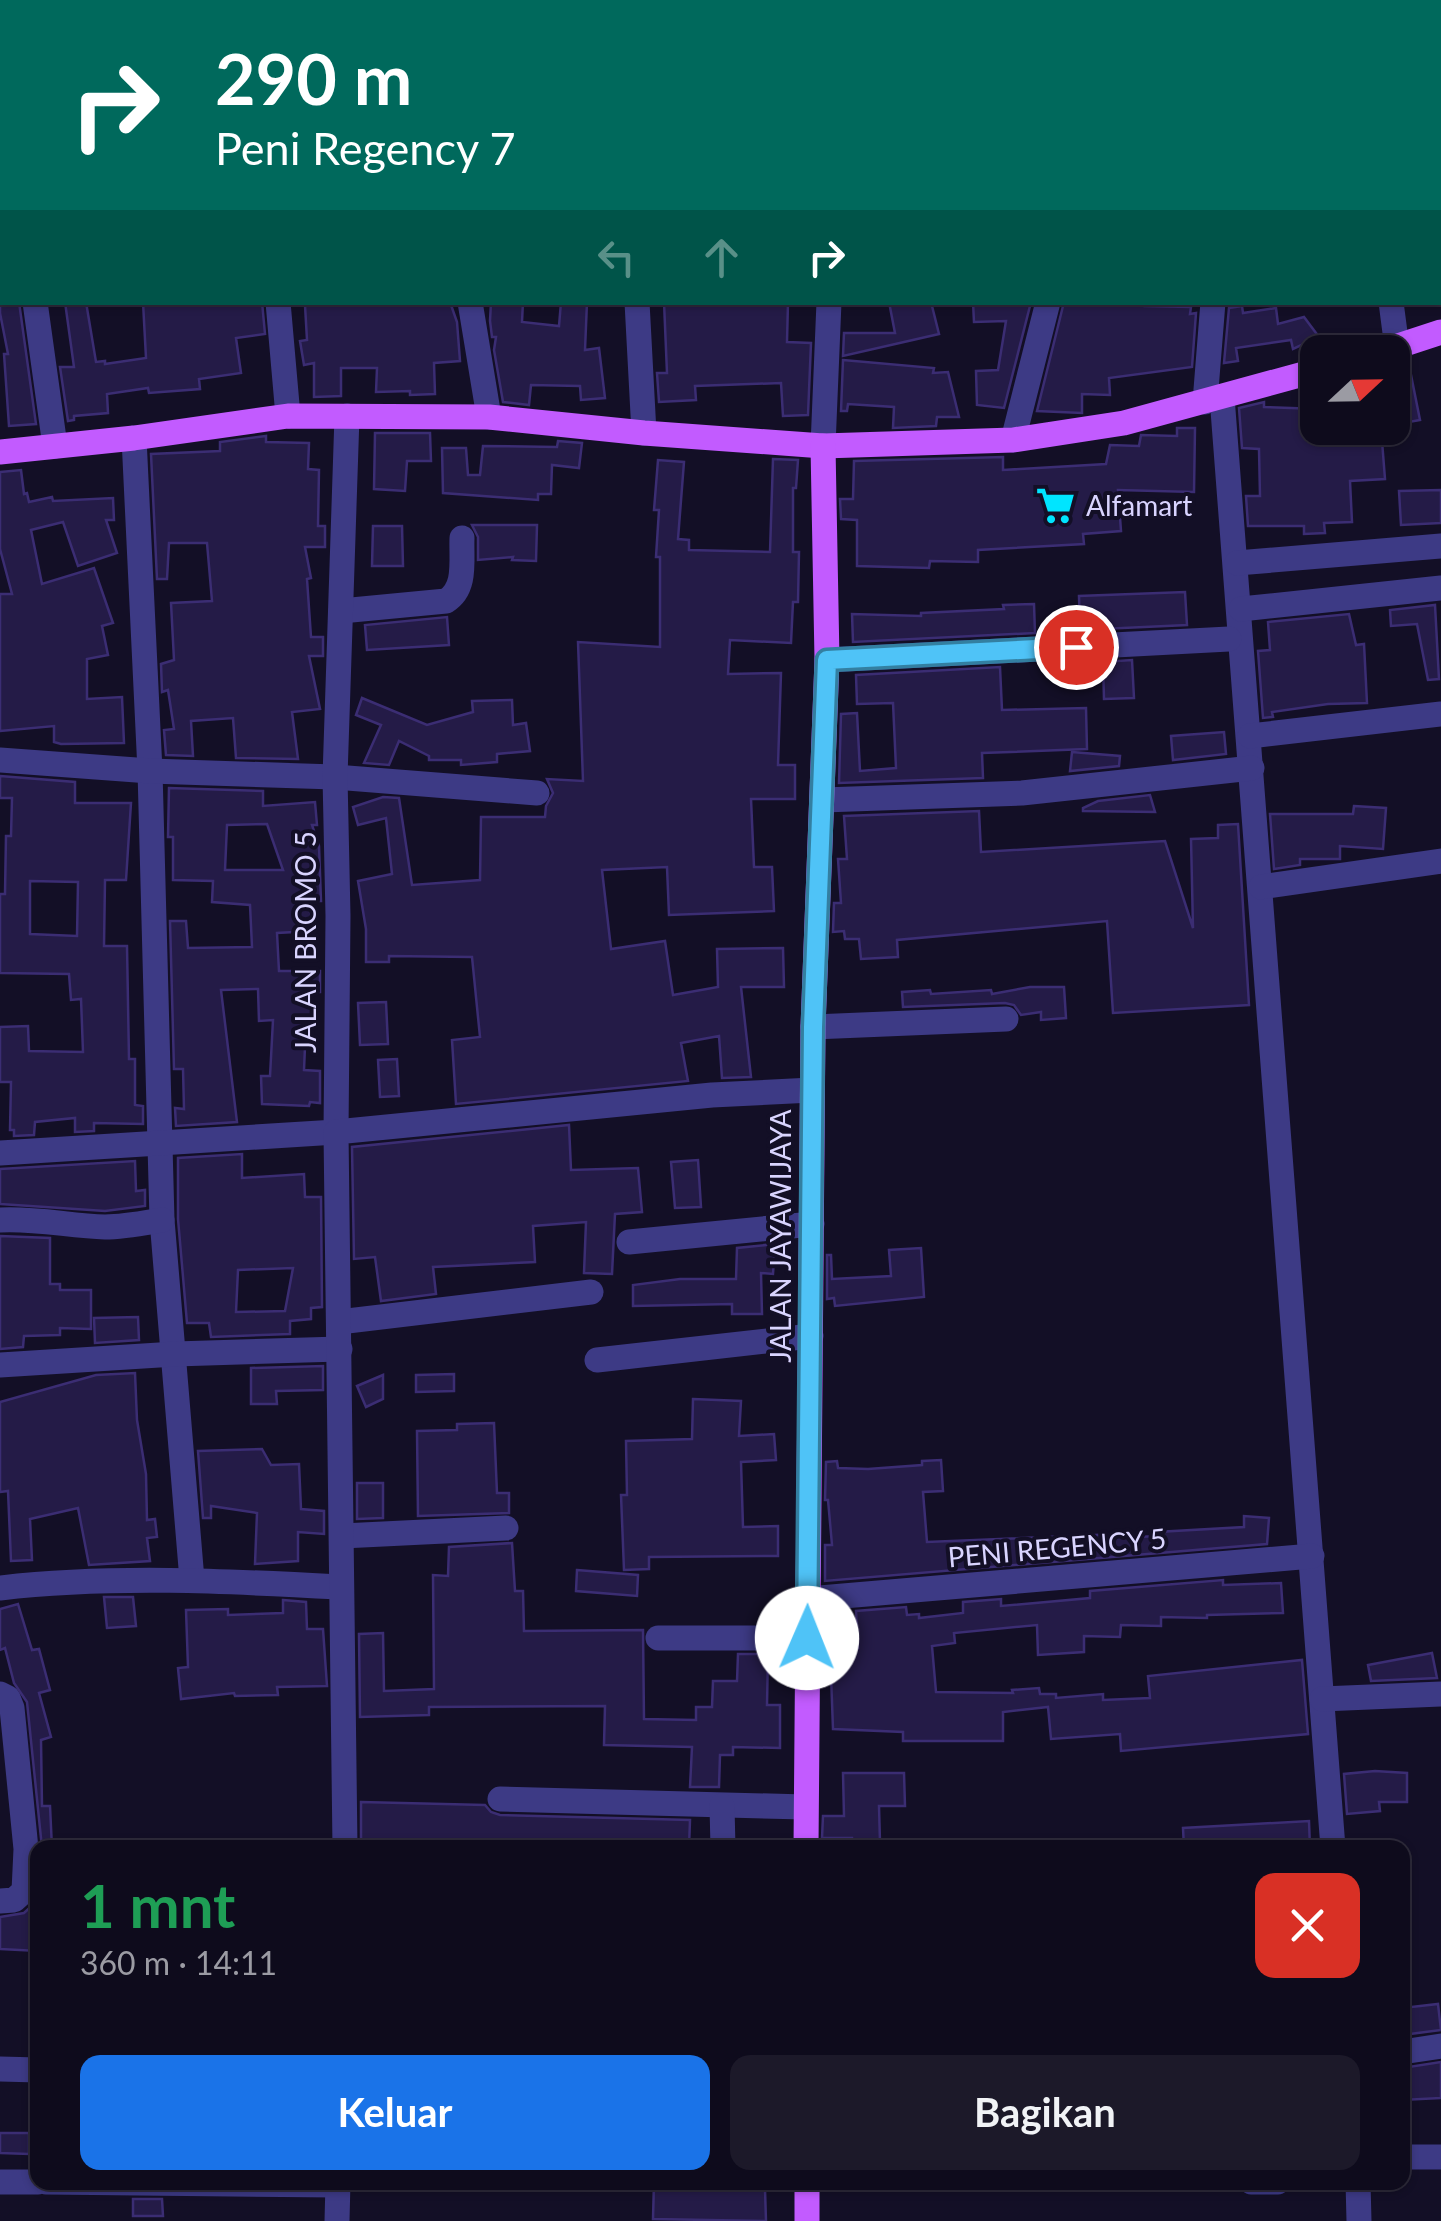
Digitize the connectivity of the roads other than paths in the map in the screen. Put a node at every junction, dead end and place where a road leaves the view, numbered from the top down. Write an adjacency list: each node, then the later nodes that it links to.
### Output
1 (35, 305): 20 (street)
2 (278, 305): 14 (street)
3 (470, 305): 16 (street)
4 (637, 305): 17 (street)
5 (829, 305): 21 (street)
6 (1047, 305): 19 (street)
7 (1213, 305): 13 (street)
8 (1391, 305): 10 (street)
9 (1441, 332): 11 (main road)
10 (1390, 335)
11 (1410, 343)
12 (1300, 375): 13 (main road)
13 (1214, 399): 19 (main road); 25 (street)
14 (288, 416): 15 (main road); 18 (main road)
15 (348, 416): 16 (main road); 28 (street, JALAN BROMO 5)
16 (489, 416): 17 (main road)
17 (644, 433): 21 (main road)
18 (134, 438): 20 (main road); 35 (street)
19 (1012, 440): 21 (main road)
20 (55, 446): 22 (main road)
21 (823, 446): 30 (main road, JALAN JAYAWIJAYA)
22 (0, 452)
23 (462, 538): 28 (street)
24 (1441, 546): 25 (street)
25 (1237, 563): 27 (street)
26 (1441, 588): 27 (street)
27 (1241, 609): 32 (street)
28 (341, 611): 36 (street, JALAN BROMO 5)
29 (1230, 639): 30 (street)
30 (827, 660): 38 (main road, JALAN JAYAWIJAYA)
31 (1441, 714): 32 (street)
32 (1250, 736): 34 (street)
33 (0, 760): 35 (street)
34 (1252, 768): 38 (street); 40 (street)
35 (150, 772): 36 (street); 45 (street)
36 (335, 777): 37 (street); 44 (street, JALAN BROMO 5)
37 (537, 792)
38 (823, 800): 42 (main road, JALAN JAYAWIJAYA)
39 (1441, 862): 40 (street)
40 (1261, 887): 60 (street)
41 (1006, 1019): 42 (street)
42 (813, 1027): 43 (main road, JALAN JAYAWIJAYA)
43 (812, 1090): 44 (street); 49 (main road, JALAN JAYAWIJAYA)
44 (336, 1132): 45 (street); 52 (street, JALAN BROMO 5)
45 (160, 1144): 46 (street); 48 (street)
46 (0, 1153)
47 (0, 1220): 48 (street)
48 (162, 1220): 55 (street)
49 (812, 1224): 50 (street); 53 (main road, JALAN JAYAWIJAYA)
50 (629, 1242)
51 (591, 1292): 52 (street)
52 (339, 1322): 54 (street, JALAN BROMO 5)
53 (811, 1336): 56 (street); 64 (main road, JALAN JAYAWIJAYA)
54 (340, 1349): 55 (street); 59 (street, JALAN BROMO 5)
55 (175, 1354): 57 (street); 61 (street)
56 (597, 1360)
57 (0, 1365)
58 (506, 1528): 59 (street)
59 (342, 1536): 62 (street, JALAN BROMO 5)
60 (1312, 1556): 64 (street, PENI REGENCY 5); 69 (street)
61 (192, 1580): 62 (street); 63 (street)
62 (340, 1587): 74 (street, JALAN BROMO 5)
63 (0, 1588)
64 (808, 1599): 66 (main road, JALAN JAYAWIJAYA)
65 (658, 1638): 66 (street)
66 (807, 1638): 72 (main road, JALAN JAYAWIJAYA)
67 (0, 1694): 73 (street)
68 (1441, 1694): 69 (street)
69 (1322, 1700): 77 (street)
70 (500, 1799): 71 (street)
71 (722, 1806): 72 (street); 75 (street)
72 (805, 1807): 76 (main road, JALAN JAYAWIJAYA)
73 (11, 1810): 78 (street)
74 (345, 1840)
75 (723, 1840)
76 (806, 1840)
77 (1333, 1840)
78 (0, 1901)
79 (1441, 2046): 80 (street)
80 (1410, 2051)
81 (0, 2069): 82 (street)
82 (30, 2070)
83 (1441, 2156): 84 (street)
84 (1410, 2157)
85 (0, 2182): 86 (street)
86 (30, 2182)
87 (338, 2190): 90 (street)
88 (808, 2190): 91 (main road)
89 (1358, 2190): 92 (street)
90 (337, 2221)
91 (807, 2221)
92 (1359, 2221)

